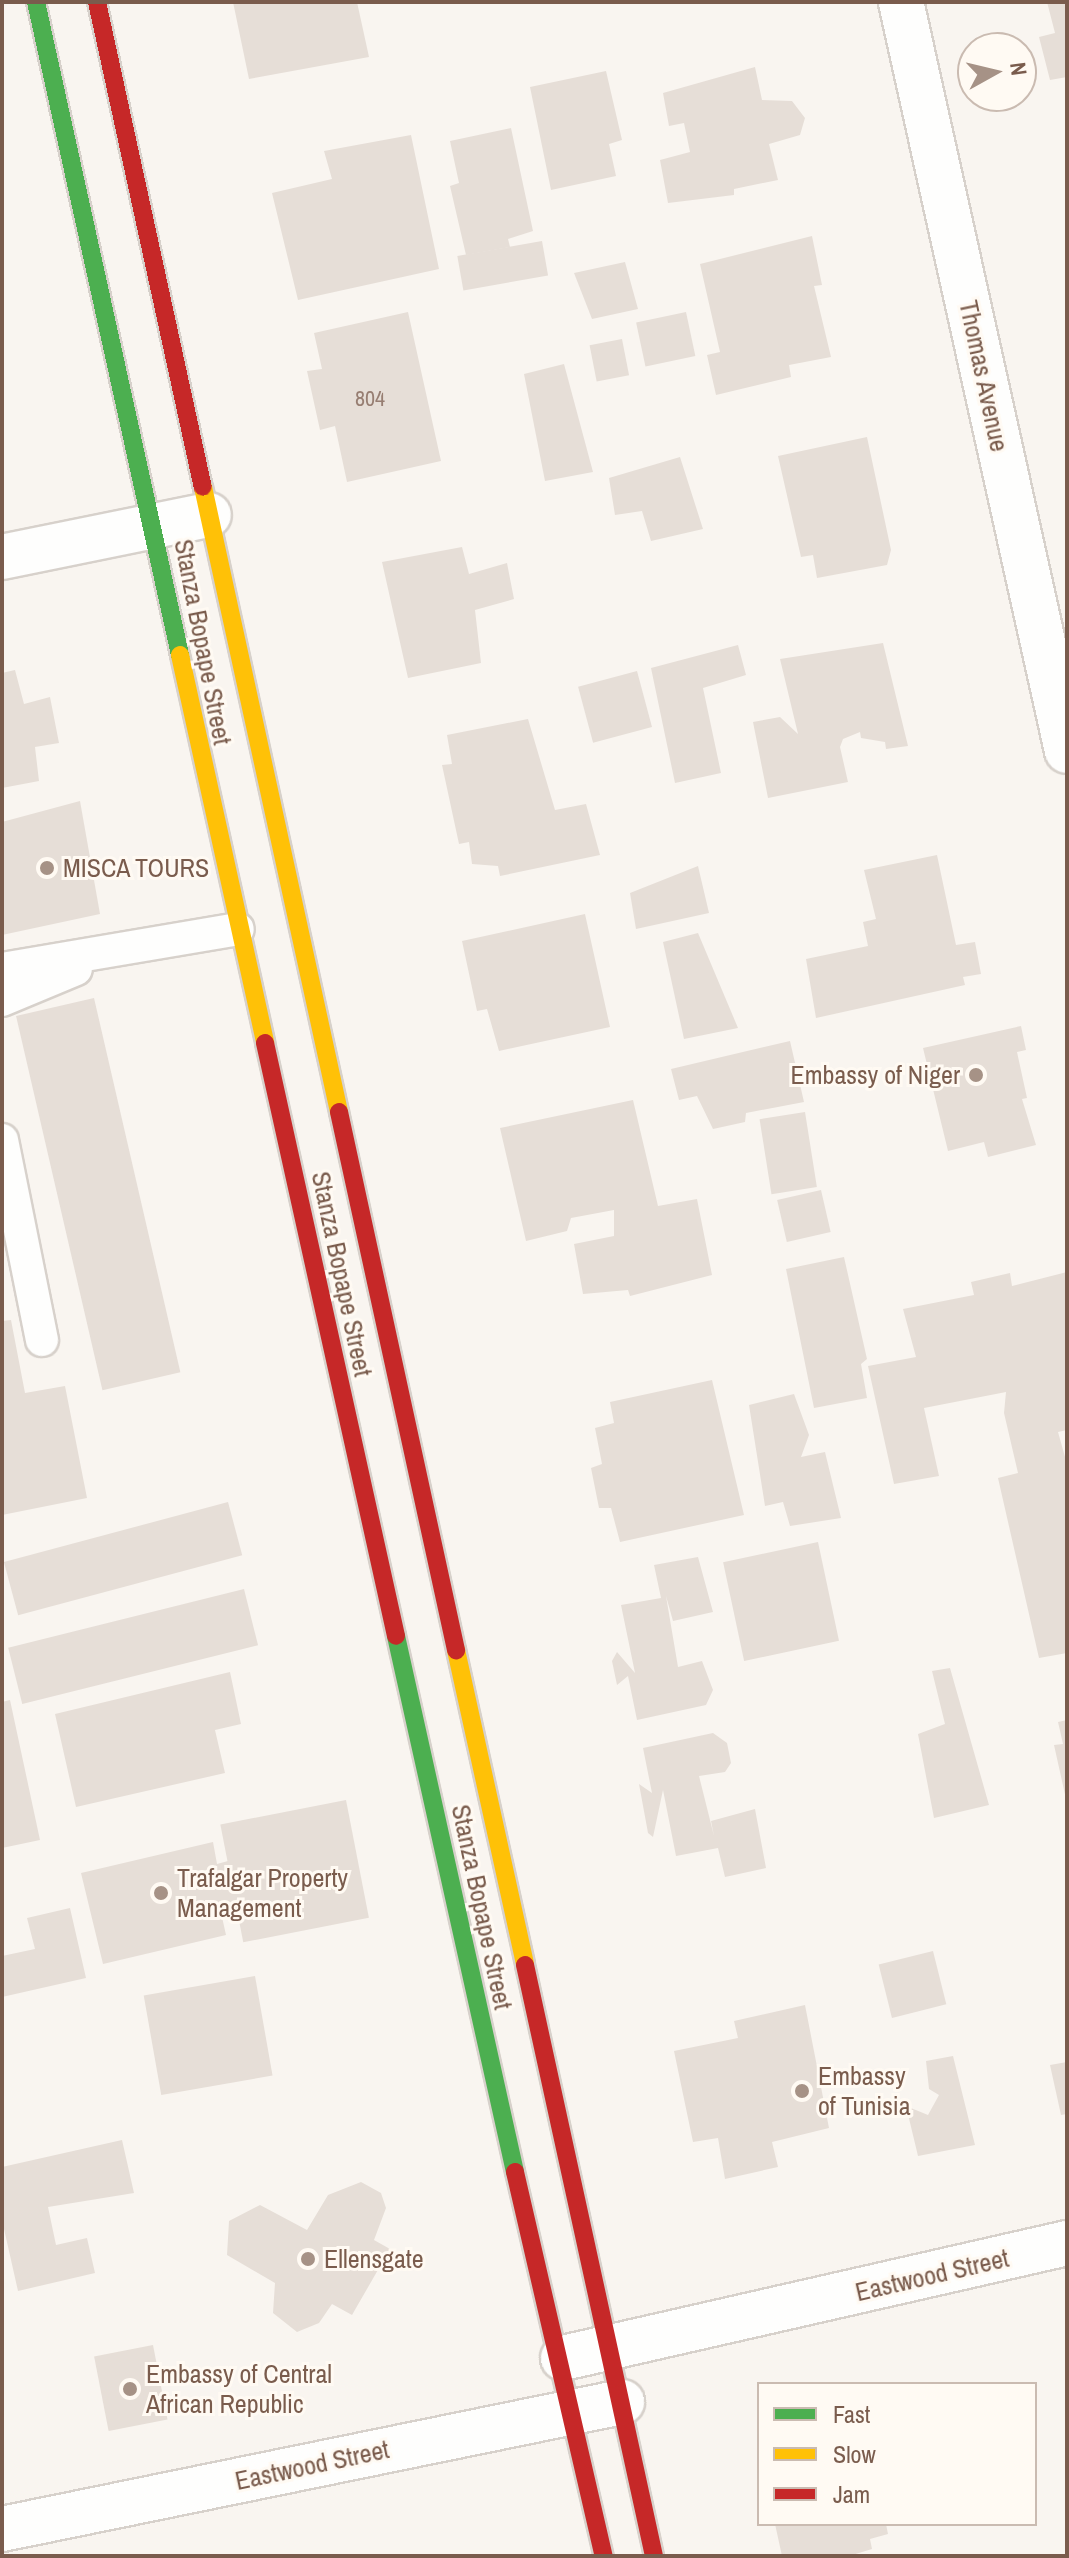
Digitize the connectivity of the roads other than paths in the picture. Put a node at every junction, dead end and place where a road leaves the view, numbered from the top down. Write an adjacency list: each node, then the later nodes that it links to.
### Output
1 (36, 2): 5 (main road, Stanza Bopape Street)
2 (97, 2): 4 (main road, Stanza Bopape Street)
3 (901, 2): 7 (street, Thomas Avenue)
4 (209, 515): 5 (street); 15 (main road, Stanza Bopape Street)
5 (154, 525): 6 (street); 8 (main road, Stanza Bopape Street)
6 (2, 557)
7 (1067, 751)
8 (238, 929): 9 (lane); 16 (main road, Stanza Bopape Street)
9 (132, 947): 10 (lane); 11 (lane)
10 (2, 969)
11 (2, 1000)
12 (2, 1140): 13 (lane)
13 (42, 1340)
14 (1067, 2243): 15 (street, Eastwood Street)
15 (612, 2349): 16 (street, Eastwood Street); 17 (main road, Stanza Bopape Street)
16 (563, 2358): 18 (main road, Stanza Bopape Street)
17 (622, 2402): 18 (street, Eastwood Street); 21 (main road, Stanza Bopape Street)
18 (573, 2412): 19 (street, Eastwood Street); 20 (main road, Stanza Bopape Street)
19 (2, 2529)
20 (604, 2556)
21 (654, 2556)

